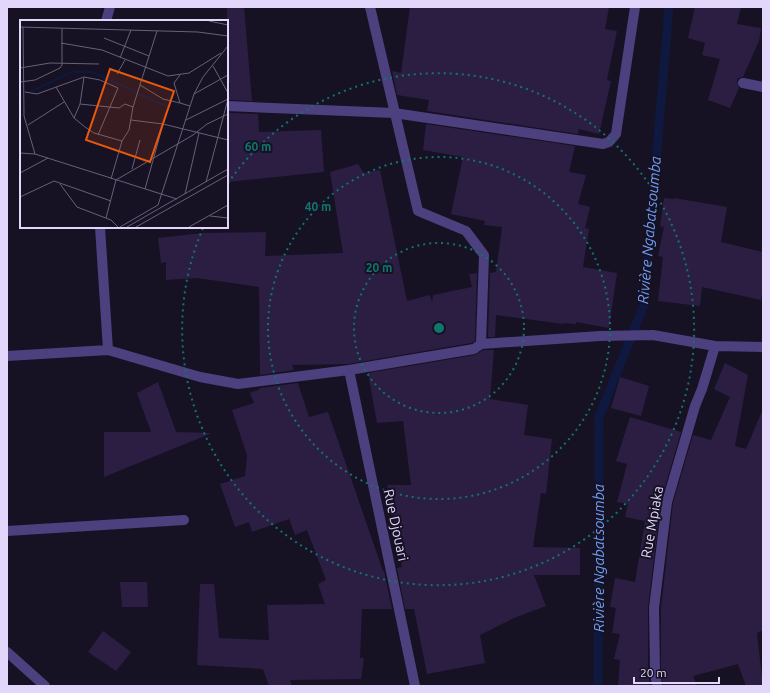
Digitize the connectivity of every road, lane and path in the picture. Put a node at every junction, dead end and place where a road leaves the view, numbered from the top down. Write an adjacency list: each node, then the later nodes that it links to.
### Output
1 (110, 7): 4 (street)
2 (370, 7): 8 (street)
3 (635, 7): 8 (street)
4 (106, 20)
5 (743, 83): 6 (street)
6 (763, 87)
7 (228, 106): 8 (street)
8 (394, 113): 10 (street)
9 (100, 228): 13 (street)
10 (481, 344): 11 (street); 15 (street)
11 (715, 346): 12 (street); 21 (street, Rue Mpiaka)
12 (763, 347)
13 (108, 350): 14 (street); 15 (street)
14 (7, 356)
15 (348, 370): 20 (street, Rue Djouari)
16 (184, 520): 17 (street)
17 (7, 531)
18 (7, 652): 19 (street)
19 (45, 686)
20 (415, 686)
21 (657, 686)

